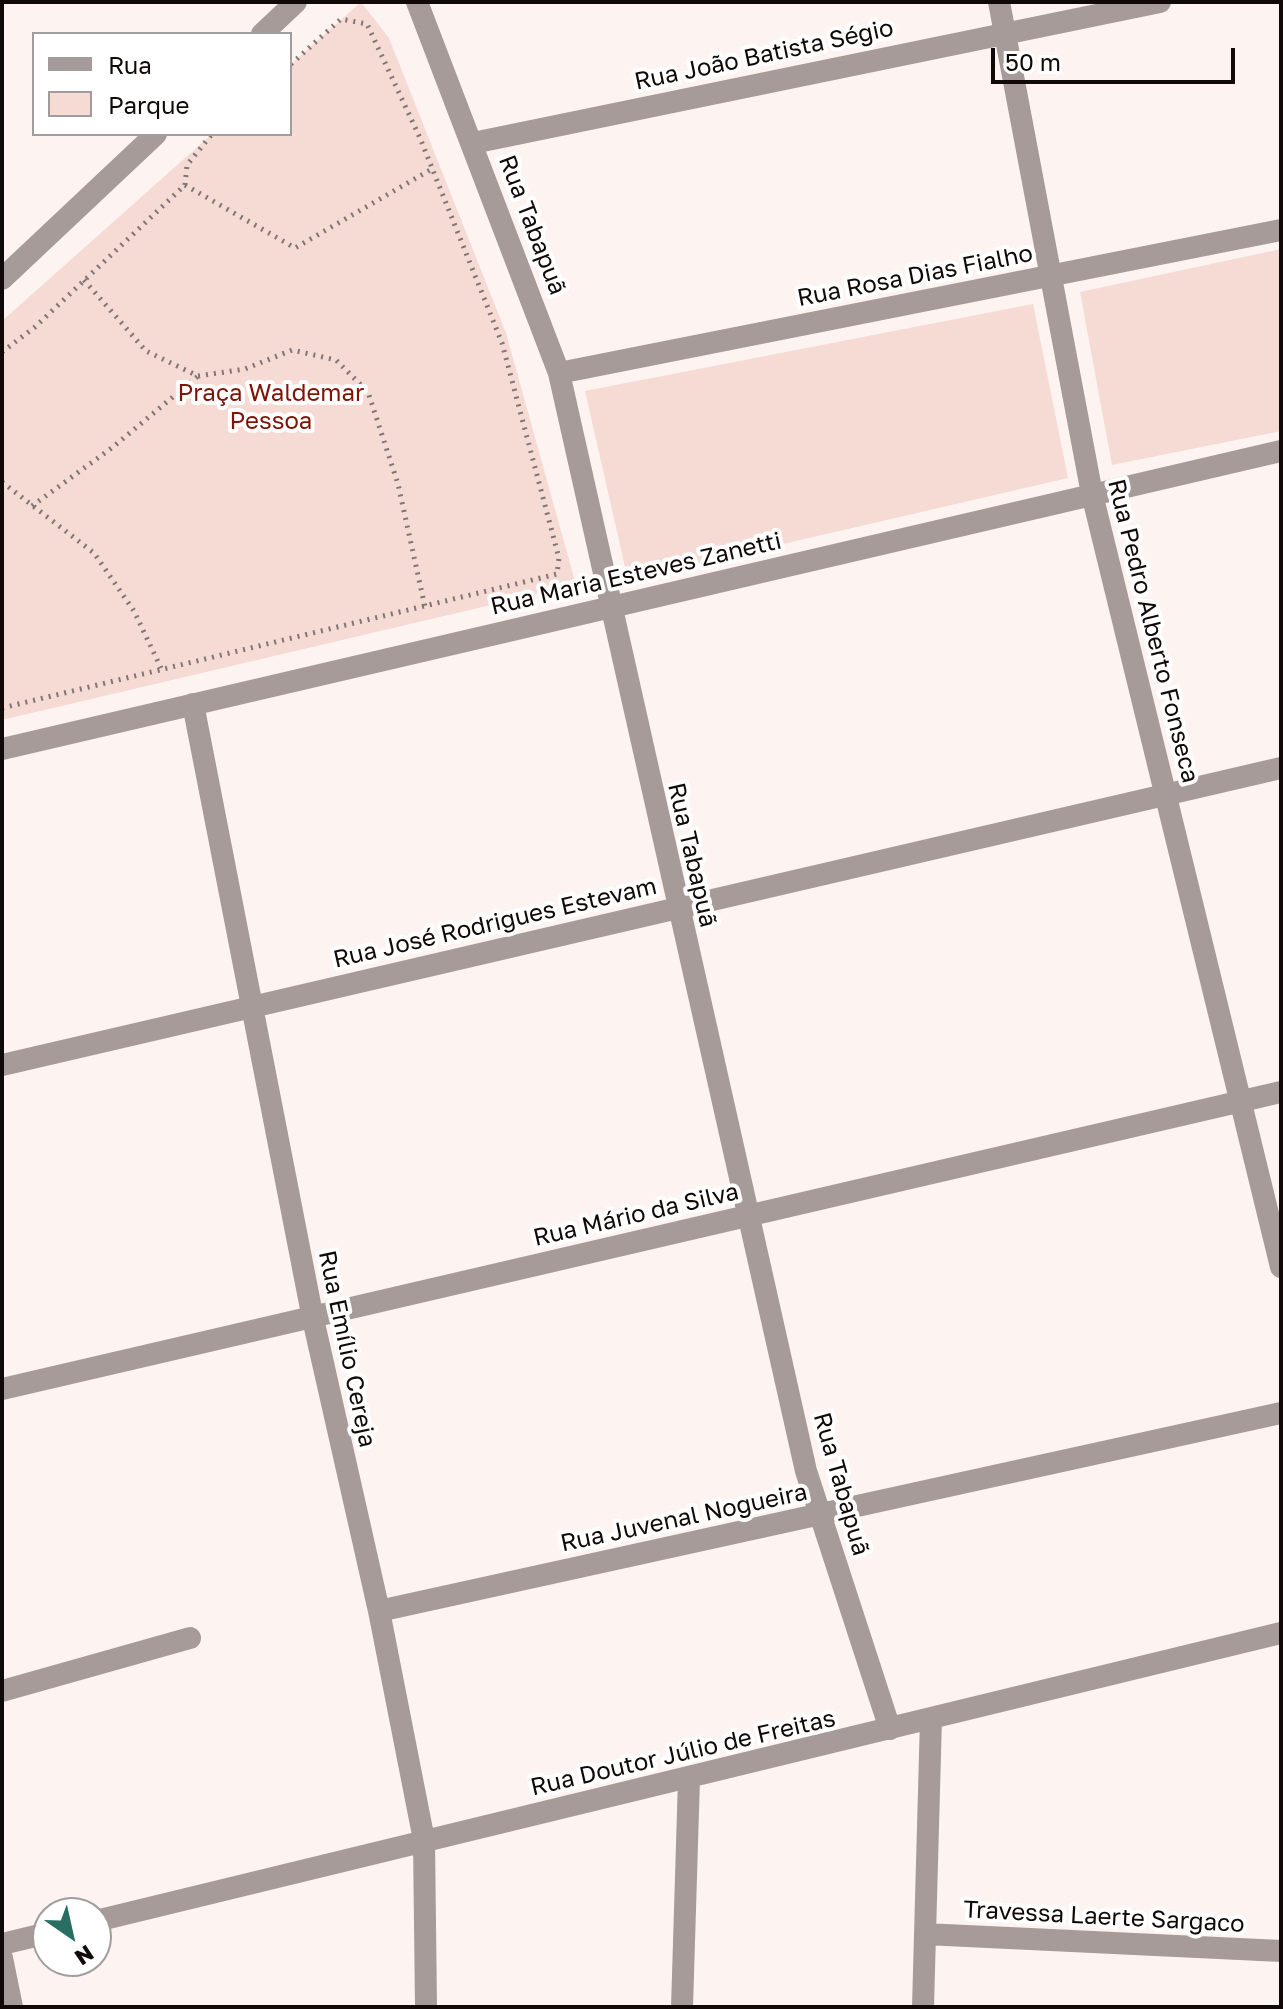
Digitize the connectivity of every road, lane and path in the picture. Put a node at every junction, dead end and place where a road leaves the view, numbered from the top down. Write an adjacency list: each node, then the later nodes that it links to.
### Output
1 (296, 2): 6 (street)
2 (417, 2): 10 (street, Rua Tabapuã)
3 (999, 2): 5 (street, Rua Pedro Alberto Fonseca)
4 (1160, 2): 5 (street, Rua João Batista Ségio)
5 (1005, 31): 10 (street, Rua João Batista Ségio); 14 (street, Rua Pedro Alberto Fonseca)
6 (264, 32)
7 (292, 63): 11 (path)
8 (154, 136): 15 (street)
9 (210, 136): 12 (path)
10 (473, 143): 18 (street, Rua Tabapuã)
11 (432, 169): 12 (path); 24 (path)
12 (185, 185): 16 (path)
13 (1281, 230): 14 (street, Rua Rosa Dias Fialho)
14 (1049, 276): 18 (street, Rua Rosa Dias Fialho); 22 (street, Rua Pedro Alberto Fonseca)
15 (2, 279)
16 (84, 280): 17 (path); 19 (path)
17 (2, 352)
18 (559, 373): 25 (street, Rua Tabapuã)
19 (198, 376): 23 (path); 24 (path)
20 (1281, 451): 22 (street, Rua Maria Esteves Zanetti)
21 (2, 482): 23 (path)
22 (1092, 494): 25 (street, Rua Maria Esteves Zanetti); 31 (street, Rua Pedro Alberto Fonseca)
23 (32, 506): 26 (path)
24 (425, 607): 26 (path)
25 (609, 607): 27 (street, Rua Maria Esteves Zanetti); 32 (street, Rua Tabapuã)
26 (161, 668): 28 (path)
27 (193, 704): 29 (street, Rua Maria Esteves Zanetti); 33 (street, Rua Emílio Cereja)
28 (2, 708)
29 (2, 749)
30 (1281, 768): 31 (street, Rua José Rodrigues Estevam)
31 (1165, 794): 32 (street, Rua José Rodrigues Estevam); 36 (street, Rua Pedro Alberto Fonseca)
32 (677, 906): 33 (street, Rua José Rodrigues Estevam); 37 (street, Rua Tabapuã)
33 (250, 1008): 34 (street, Rua José Rodrigues Estevam); 39 (street, Rua Emílio Cereja)
34 (2, 1065)
35 (1281, 1092): 36 (street, Rua Mário da Silva)
36 (1240, 1101): 37 (street, Rua Mário da Silva); 38 (street, Rua Pedro Alberto Fonseca)
37 (747, 1215): 39 (street, Rua Mário da Silva); 42 (street, Rua Tabapuã)
38 (1281, 1267)
39 (313, 1319): 40 (street, Rua Mário da Silva); 43 (street, Rua Emílio Cereja)
40 (2, 1389)
41 (1281, 1413): 42 (street, Rua Juvenal Nogueira)
42 (820, 1515): 43 (street, Rua Juvenal Nogueira); 48 (street, Rua Tabapuã)
43 (379, 1611): 50 (street, Rua Emílio Cereja)
44 (1281, 1633): 47 (street, Rua Doutor Júlio de Freitas)
45 (190, 1638): 46 (street)
46 (2, 1691)
47 (931, 1719): 48 (street, Rua Doutor Júlio de Freitas); 52 (street)
48 (890, 1729): 49 (street, Rua Doutor Júlio de Freitas)
49 (689, 1779): 50 (street, Rua Doutor Júlio de Freitas); 59 (street)
50 (424, 1840): 51 (street, Rua Doutor Júlio de Freitas); 58 (street, Rua Emílio Cereja)
51 (112, 1917)
52 (925, 1934): 55 (street, Travessa Laerte Sargaco); 60 (street)
53 (32, 1937): 54 (street)
54 (2, 1944)
55 (1281, 1951)
56 (2, 1958): 57 (street)
57 (12, 2007)
58 (426, 2007)
59 (682, 2007)
60 (923, 2007)

